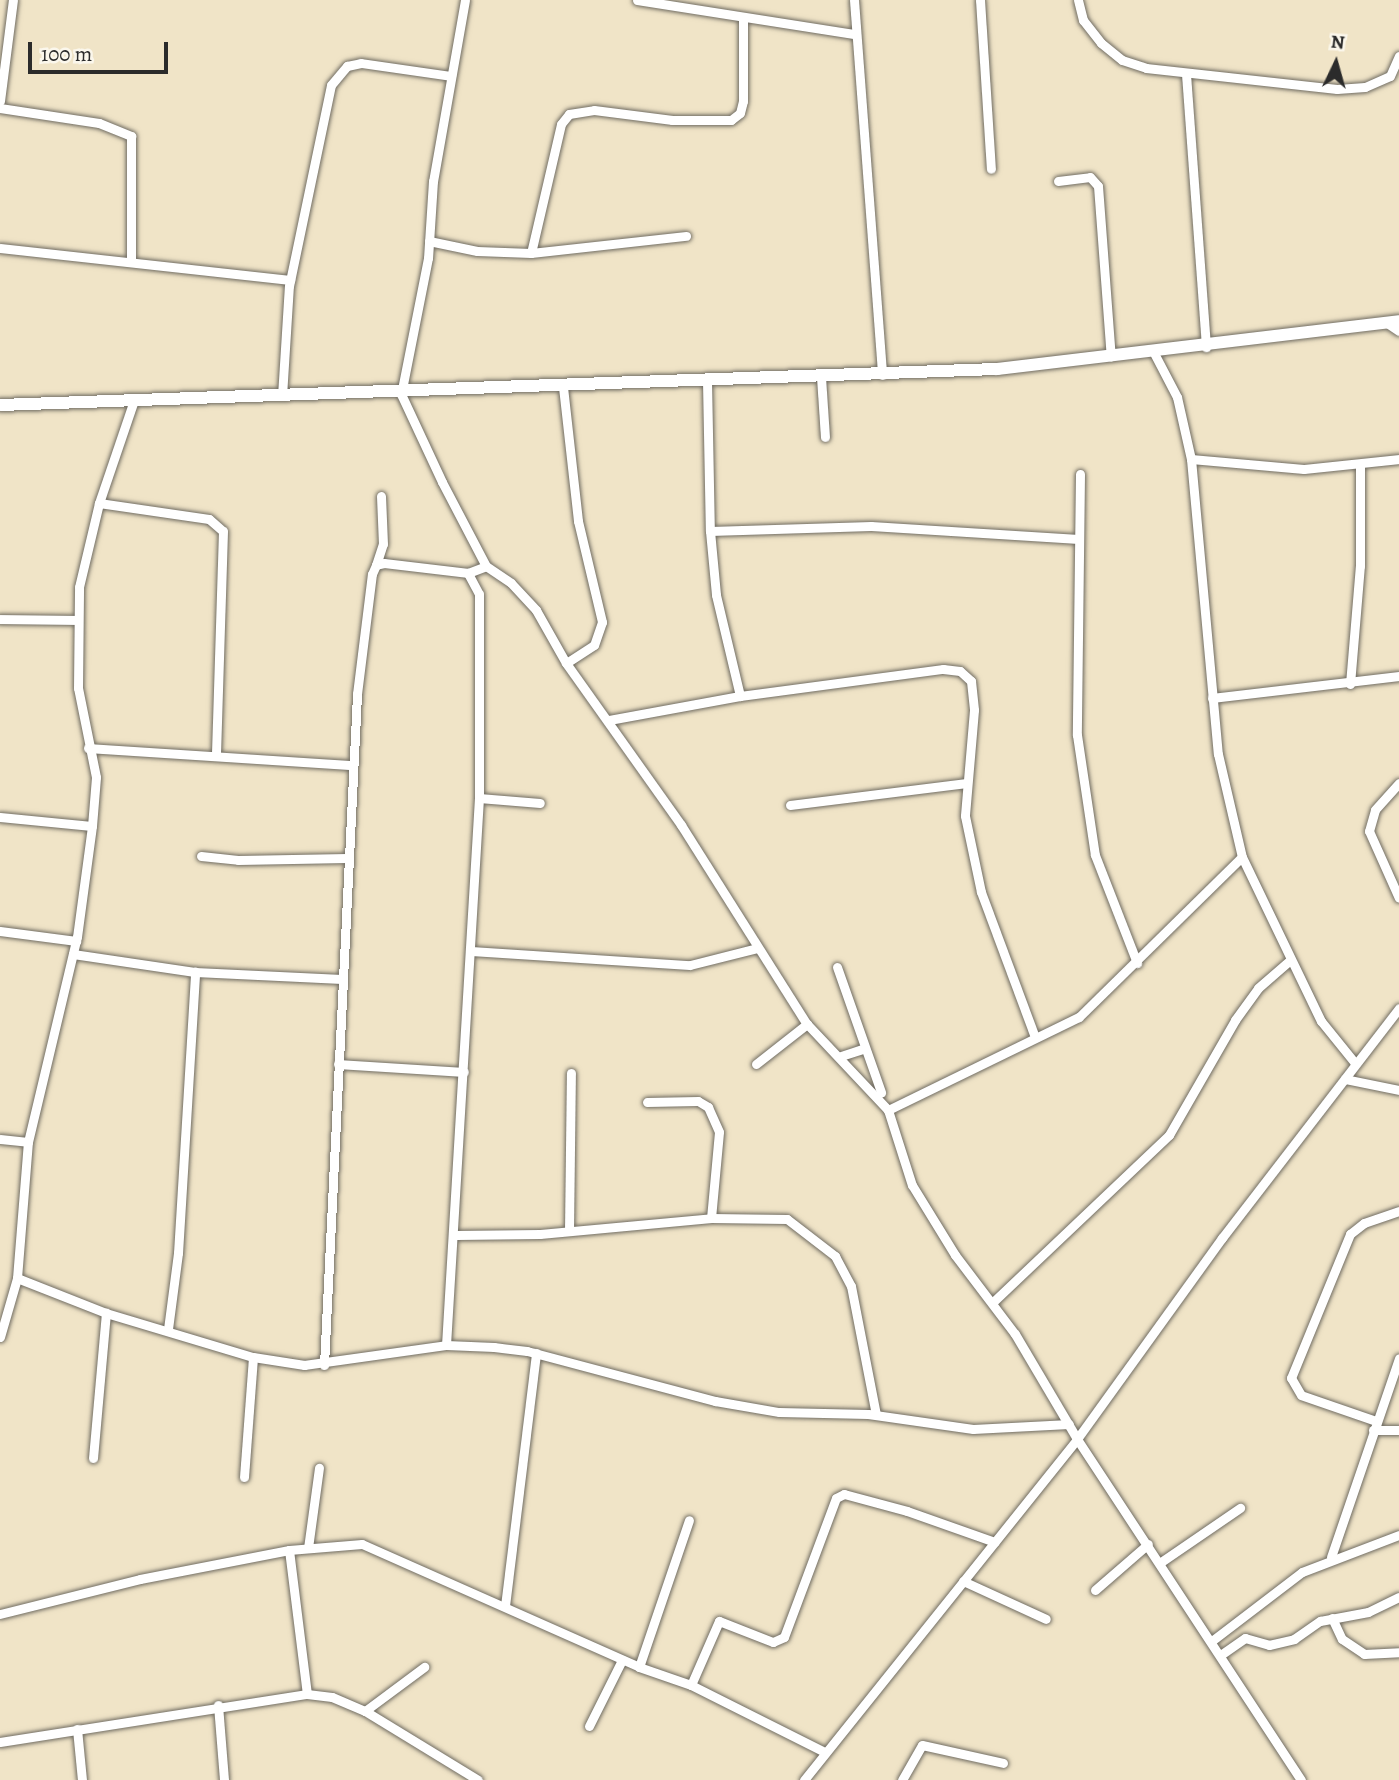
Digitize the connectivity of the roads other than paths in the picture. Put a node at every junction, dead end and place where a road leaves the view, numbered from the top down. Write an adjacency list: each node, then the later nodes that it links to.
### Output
1 (13, 0): 12 (street)
2 (465, 0): 11 (street)
3 (637, 0): 7 (street)
4 (854, 0): 8 (street)
5 (980, 0): 14 (street)
6 (1078, 0): 10 (street)
7 (743, 18): 8 (street); 19 (street)
8 (855, 34): 27 (street)
9 (1399, 56): 10 (street)
10 (1186, 74): 24 (street)
11 (451, 76): 17 (street); 21 (street)
12 (0, 101)
13 (0, 108): 20 (street)
14 (991, 169)
15 (1058, 181): 26 (street)
16 (686, 236): 19 (street)
17 (429, 241): 19 (street); 31 (street)
18 (0, 248): 20 (street)
19 (531, 253)
20 (131, 262): 21 (street)
21 (290, 280): 32 (street)
22 (1393, 322): 23 (street); 24 (main road)
23 (1399, 331)
24 (1206, 347): 25 (main road)
25 (1154, 353): 26 (main road); 37 (street)
26 (1111, 358): 27 (main road)
27 (882, 375): 28 (main road)
28 (821, 377): 29 (main road); 35 (street)
29 (707, 381): 30 (main road); 42 (street)
30 (563, 387): 31 (main road); 49 (street)
31 (401, 394): 32 (main road); 45 (street)
32 (282, 396): 33 (main road)
33 (134, 400): 34 (main road); 41 (street)
34 (0, 405)
35 (825, 437)
36 (1399, 458): 38 (street)
37 (1191, 459): 38 (street); 53 (street)
38 (1360, 464): 51 (street)
39 (1080, 474): 43 (street)
40 (380, 496): 44 (street)
41 (99, 503): 48 (street); 56 (street)
42 (709, 531): 43 (street); 52 (street)
43 (1079, 539): 75 (street)
44 (376, 565): 46 (street); 57 (street)
45 (486, 566): 46 (street); 49 (street)
46 (468, 573): 60 (street)
47 (0, 619): 48 (street)
48 (76, 620): 55 (street)
49 (566, 663): 54 (street)
50 (1399, 676): 51 (street)
51 (1350, 684): 53 (street)
52 (740, 696): 54 (street); 58 (street)
53 (1212, 698): 66 (street)
54 (609, 720): 71 (street)
55 (88, 748): 56 (street); 64 (street)
56 (216, 756): 57 (street)
57 (352, 765): 67 (street)
58 (967, 783): 62 (street); 81 (street)
59 (1399, 783): 68 (street)
60 (479, 798): 61 (street); 72 (street)
61 (540, 803)
62 (790, 805)
63 (0, 817): 64 (street)
64 (93, 825): 70 (street)
65 (201, 856): 67 (street)
66 (1241, 857): 74 (street); 75 (street)
67 (347, 858): 78 (street)
68 (1399, 898)
69 (0, 931): 70 (street)
70 (76, 941): 73 (street)
71 (757, 948): 72 (street); 80 (street)
72 (471, 951): 87 (street)
73 (73, 954): 77 (street); 95 (street)
74 (1289, 961): 84 (street); 101 (street)
75 (1138, 963): 81 (street)
76 (837, 967): 82 (street)
77 (195, 972): 78 (street); 103 (street)
78 (342, 979): 85 (street)
79 (1399, 1008): 84 (street)
80 (807, 1024): 83 (street); 86 (street)
81 (1035, 1037): 93 (street)
82 (863, 1049): 83 (street); 91 (street)
83 (841, 1056): 93 (street)
84 (1355, 1063): 89 (street)
85 (338, 1064): 87 (street); 109 (street)
86 (756, 1064)
87 (464, 1072): 99 (street)
88 (571, 1073): 98 (street)
89 (1345, 1079): 90 (street); 114 (street)
90 (1399, 1090)
91 (881, 1092)
92 (648, 1102): 97 (street)
93 (888, 1110): 101 (street)
94 (0, 1139): 95 (street)
95 (28, 1142): 100 (street)
96 (1399, 1210): 112 (street)
97 (711, 1218): 98 (street); 110 (street)
98 (569, 1231): 99 (street)
99 (456, 1235): 105 (street)
100 (17, 1278): 102 (street); 104 (street)
101 (993, 1302): 111 (street)
102 (106, 1313): 103 (street); 115 (street)
103 (168, 1329): 107 (street)
104 (0, 1338)
105 (446, 1345): 106 (street); 109 (street)
106 (536, 1353): 110 (street); 130 (street)
107 (253, 1357): 109 (street); 117 (street)
108 (1399, 1359): 112 (street)
109 (324, 1365)
110 (876, 1415): 111 (street)
111 (1069, 1424): 114 (street)
112 (1374, 1426): 113 (street); 125 (street)
113 (1399, 1430)
114 (1077, 1439): 121 (street); 122 (street)
115 (93, 1458)
116 (319, 1468): 123 (street)
117 (244, 1477)
118 (1240, 1508): 126 (street)
119 (689, 1520): 139 (street)
120 (1399, 1535): 125 (street)
121 (995, 1542): 127 (street); 140 (street)
122 (1148, 1544): 126 (street); 128 (street)
123 (308, 1548): 124 (street); 130 (street)
124 (289, 1550): 131 (street); 141 (street)
125 (1331, 1557): 134 (street)
126 (1161, 1562): 134 (street)
127 (963, 1581): 133 (street); 147 (street)
128 (1095, 1590)
129 (1399, 1597): 132 (street)
130 (505, 1606): 137 (street)
131 (0, 1614)
132 (1332, 1618): 135 (street); 136 (street)
133 (1046, 1619)
134 (1213, 1640): 136 (street)
135 (1399, 1652)
136 (1222, 1654): 154 (street)
137 (622, 1660): 139 (street); 144 (street)
138 (424, 1667): 143 (street)
139 (639, 1667): 140 (street)
140 (691, 1685): 147 (street)
141 (307, 1694): 142 (street); 143 (street)
142 (218, 1704): 145 (street); 150 (street)
143 (365, 1711): 151 (street)
144 (589, 1726)
145 (77, 1729): 146 (street); 149 (street)
146 (0, 1742)
147 (825, 1752): 152 (street)
148 (1003, 1763): 153 (street)
149 (82, 1780)
150 (224, 1780)
151 (478, 1780)
152 (804, 1780)
153 (902, 1780)
154 (1301, 1780)

